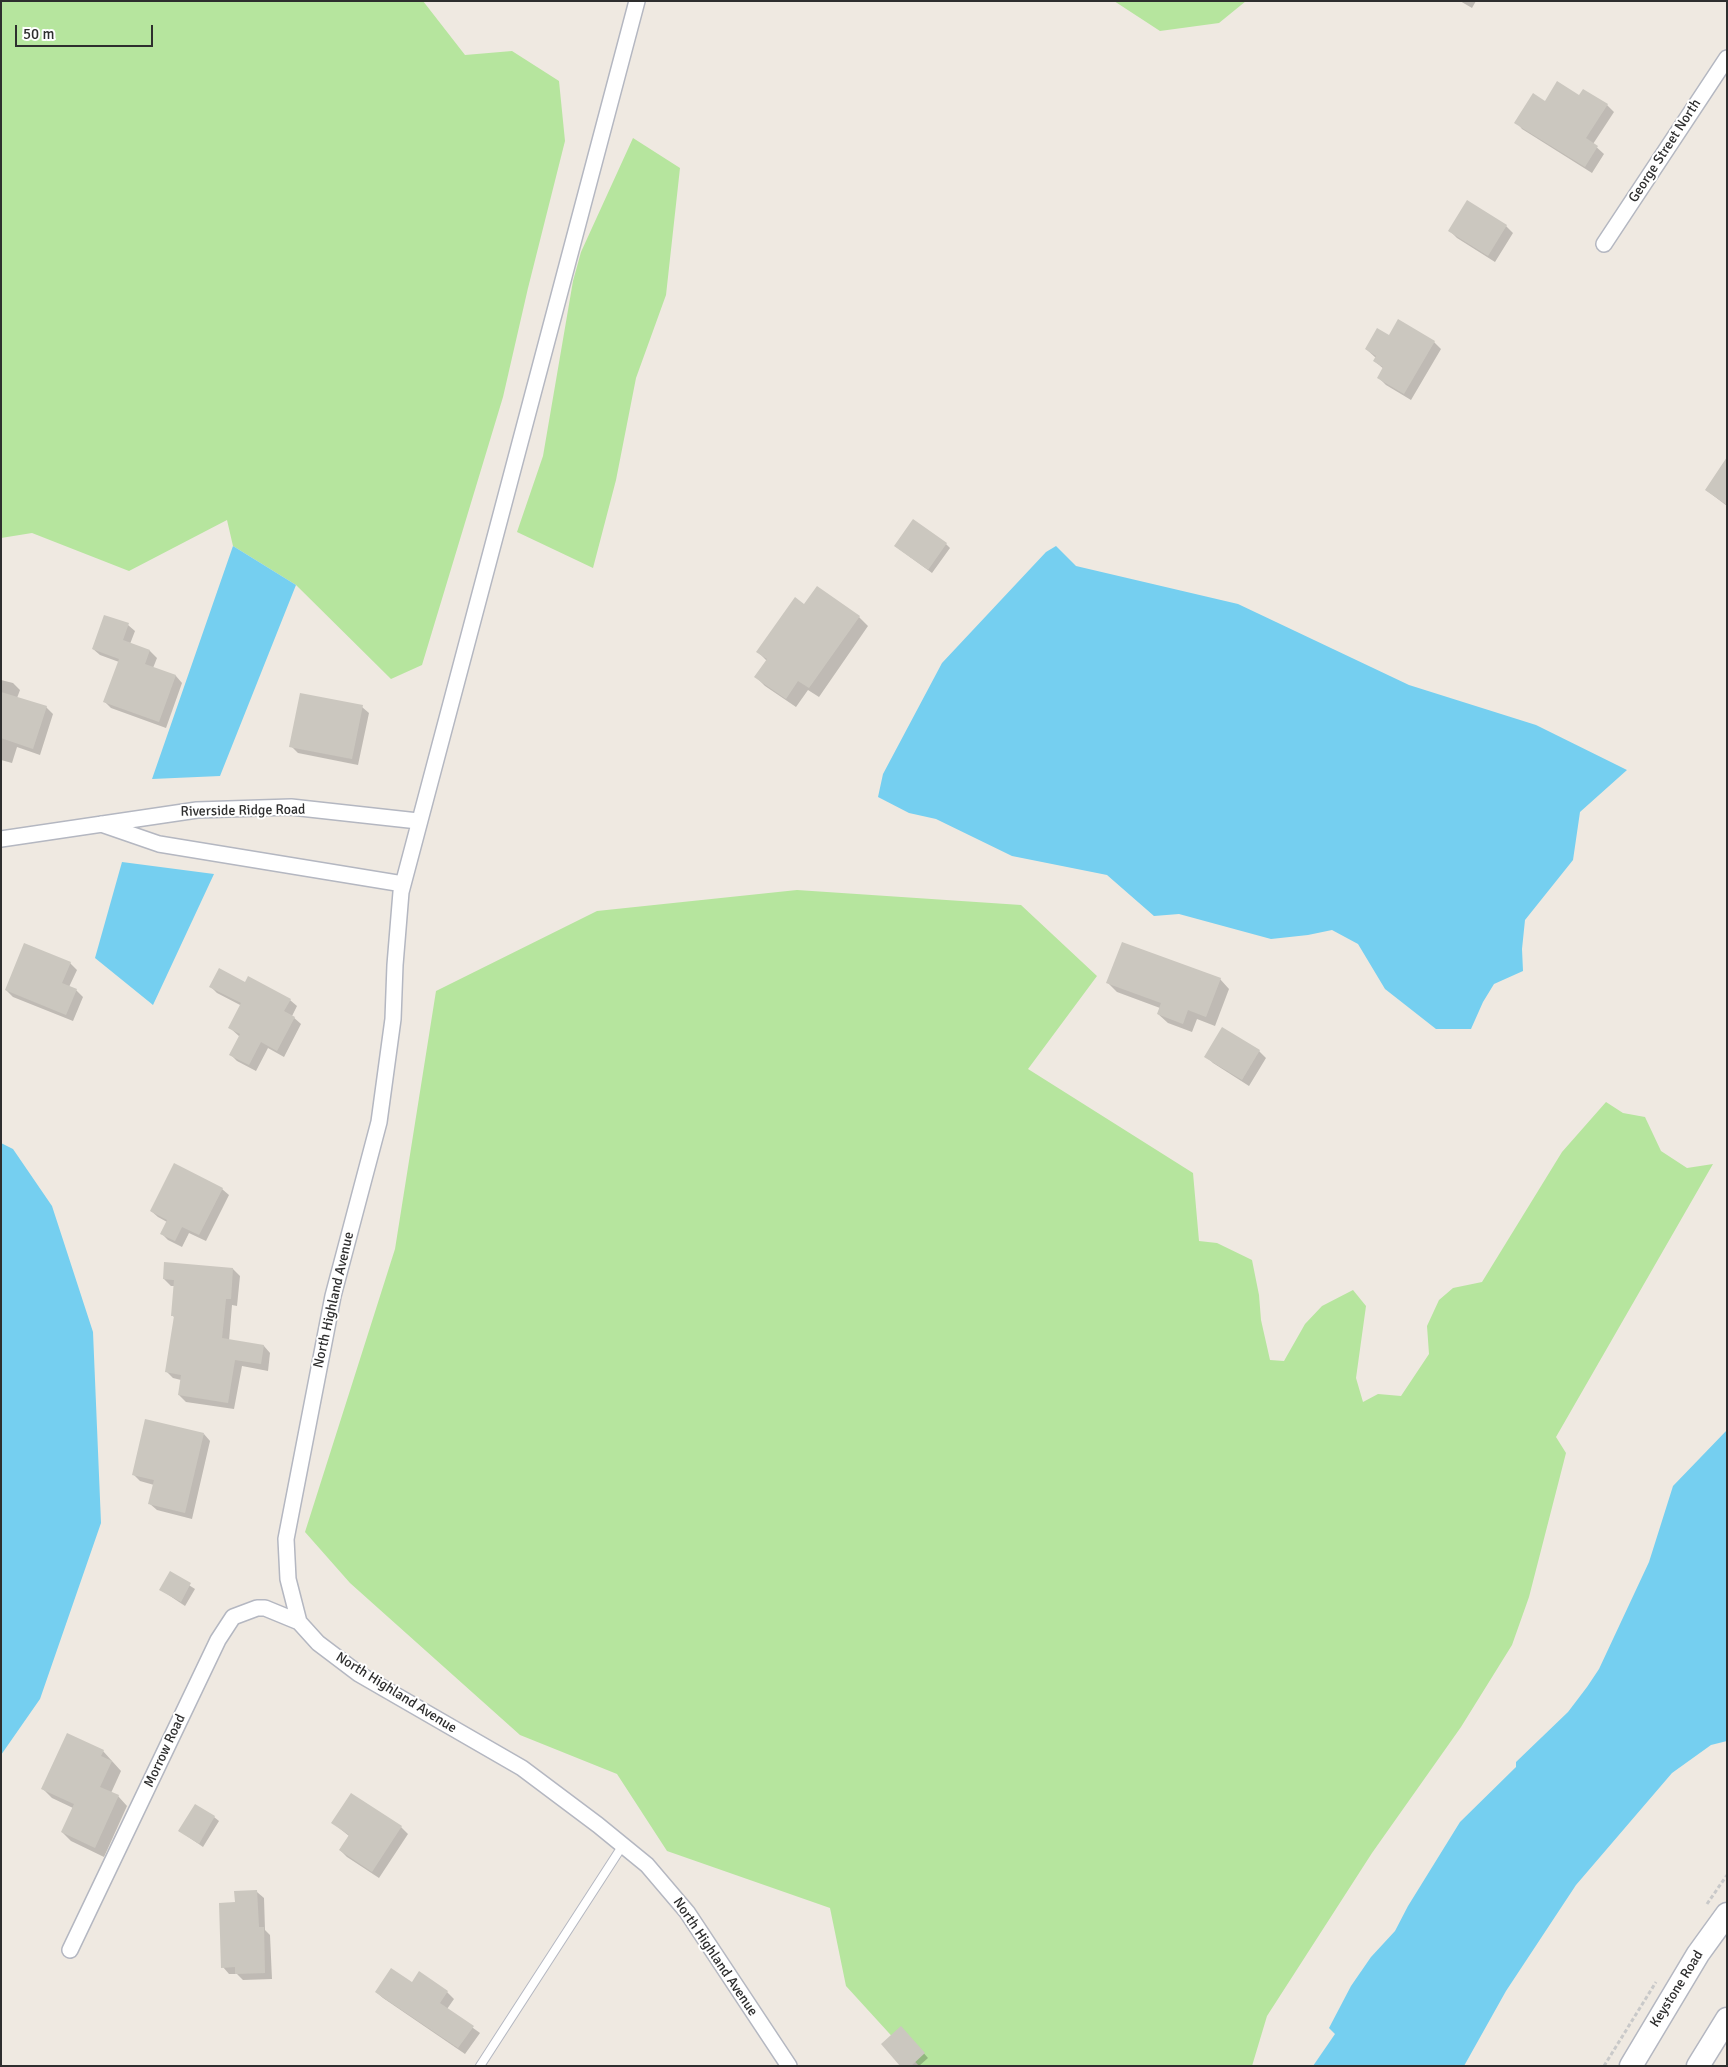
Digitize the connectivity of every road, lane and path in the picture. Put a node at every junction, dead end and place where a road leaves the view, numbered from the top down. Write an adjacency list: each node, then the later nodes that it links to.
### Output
1 (637, 1): 4 (street, North Highland Avenue)
2 (1727, 58): 3 (street, George Street North)
3 (1604, 244)
4 (418, 821): 5 (street, Riverside Ridge Road); 7 (street, North Highland Avenue)
5 (97, 823): 6 (street, Riverside Ridge Road); 7 (street, Riverside Ridge Road)
6 (1, 839)
7 (403, 884): 8 (street, North Highland Avenue)
8 (299, 1622): 9 (street, North Highland Avenue); 11 (street, Morrow Road)
9 (623, 1845): 13 (lane); 14 (street, North Highland Avenue)
10 (1727, 1914): 15 (main road, Keystone Road)
11 (70, 1950)
12 (1727, 2019): 16 (main road)
13 (480, 2066)
14 (789, 2066)
15 (1631, 2066)
16 (1698, 2066)

